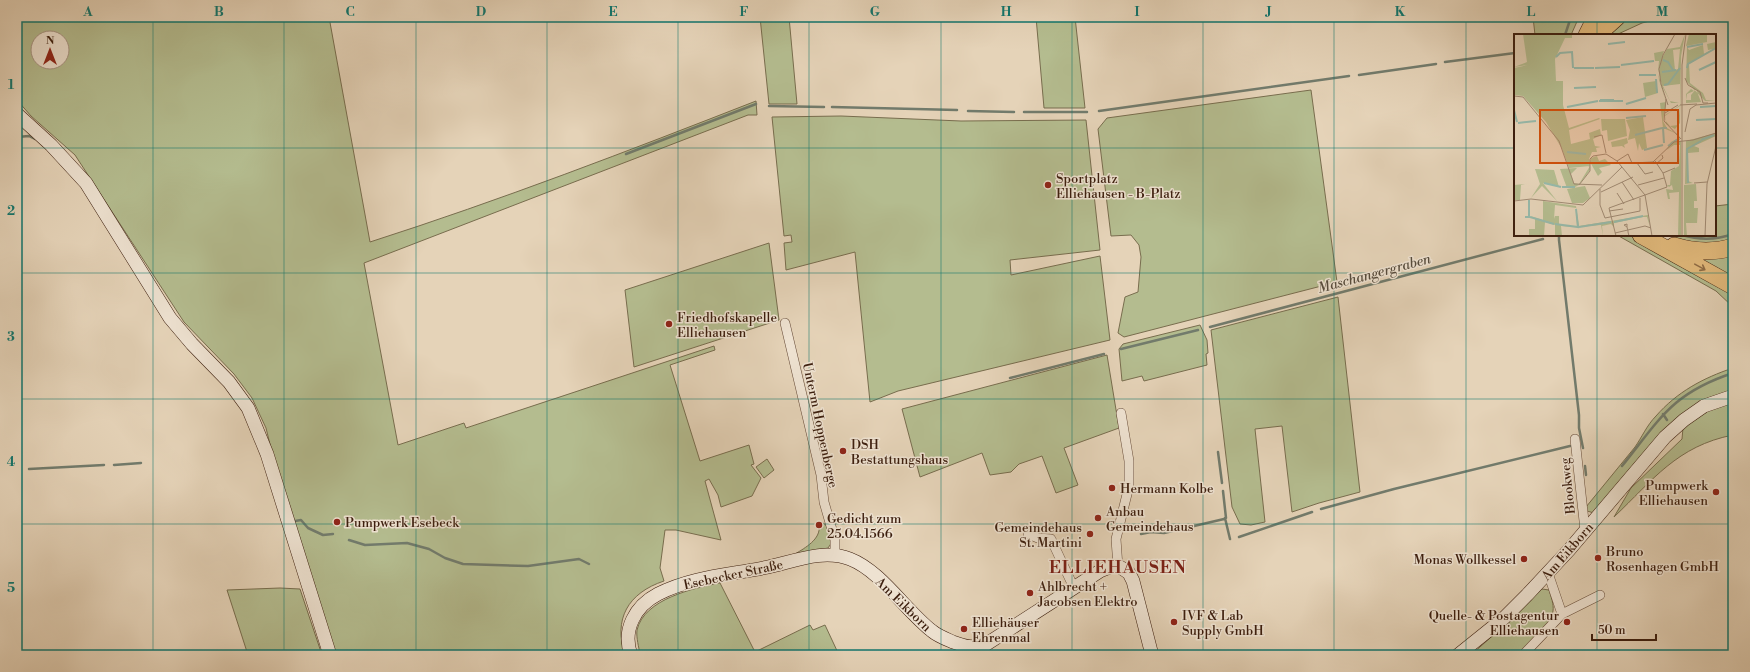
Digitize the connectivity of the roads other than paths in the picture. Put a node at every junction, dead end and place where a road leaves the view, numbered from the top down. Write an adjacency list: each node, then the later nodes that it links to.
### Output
1 (1587, 17): 4 (highway)
2 (1596, 17): 5 (highway)
3 (1617, 17): 6 (highway)
4 (1578, 34)
5 (1588, 34)
6 (1598, 34)
7 (17, 114): 25 (street)
8 (1643, 236): 11 (highway, one-way to 11)
9 (1652, 236): 10 (highway)
10 (1733, 247)
11 (1733, 286)
12 (784, 323): 18 (street, Unterm Hoppenberge)
13 (1733, 396): 16 (street, Am Eikborn)
14 (1121, 413): 19 (street)
15 (1575, 439): 16 (street, Blookweg)
16 (1585, 530): 20 (street, Am Eikborn)
17 (1028, 534): 21 (street)
18 (835, 556): 24 (street, Am Eikborn); 26 (street, Esebecker Straße)
19 (1118, 566): 21 (street, Am Eikborn); 27 (street)
20 (1548, 573): 23 (street); 28 (street, Am Eikborn)
21 (1074, 588): 24 (street, Am Eikborn)
22 (1600, 595): 23 (street)
23 (1562, 614): 29 (street)
24 (980, 651)
25 (330, 655)
26 (631, 655)
27 (1152, 655)
28 (1458, 655)
29 (1523, 655)

